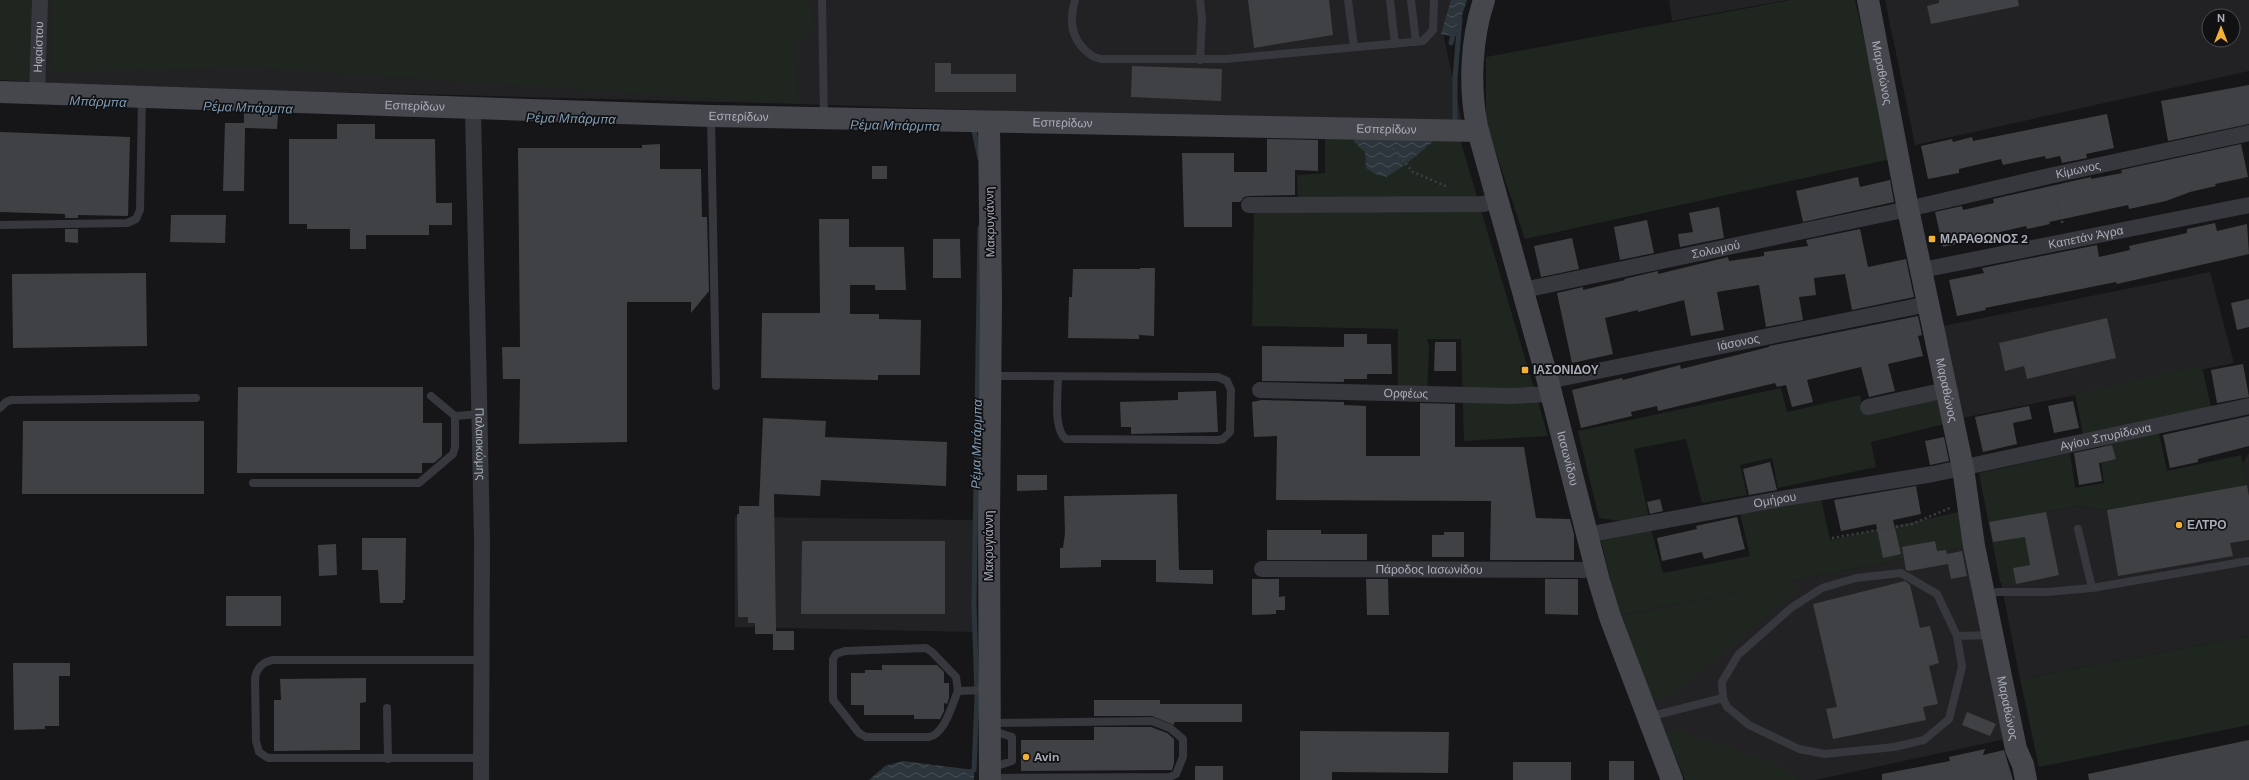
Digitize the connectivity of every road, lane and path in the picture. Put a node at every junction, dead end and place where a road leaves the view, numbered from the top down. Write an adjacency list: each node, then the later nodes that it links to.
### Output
1 (40, 0): 16 (street, Ηφαίστου)
2 (822, 0): 20 (lane)
3 (1075, 0): 14 (lane)
4 (1200, 0): 14 (lane)
5 (1348, 0): 13 (lane)
6 (1390, 0): 12 (lane)
7 (1412, 0): 11 (lane)
8 (1434, 0): 11 (lane)
9 (1484, 0): 23 (street, Ιασωνίδου)
10 (1868, 0): 30 (street, Μαραθώνος)
11 (1416, 42): 12 (lane)
12 (1395, 44): 13 (lane)
13 (1354, 47): 14 (lane)
14 (1200, 60)
15 (0, 92): 16 (street, Εσπερίδων)
16 (37, 94): 17 (street, Εσπερίδων)
17 (142, 98): 18 (street, Εσπερίδων); 31 (lane)
18 (473, 108): 19 (street, Εσπερίδων); 47 (street, Παλαιοκώμης)
19 (711, 116): 20 (street, Εσπερίδων); 38 (lane)
20 (824, 118): 21 (street, Εσπερίδων)
21 (992, 122): 22 (street, Εσπερίδων); 36 (street, Μακρυγιάννη)
22 (1378, 130): 23 (street, Εσπερίδων); 26 (path)
23 (1478, 132): 27 (street, Ιασωνίδου)
24 (2249, 134): 25 (street, Κίμωνος)
25 (2049, 176): 30 (street, Κίμωνος); 32 (path)
26 (1455, 189)
27 (1499, 200): 28 (street); 34 (street, Ιασωνίδου)
28 (1249, 205)
29 (2249, 206): 32 (street, Καπετάν Άγρα)
30 (1908, 210): 33 (street, Μαραθώνος); 34 (street, Σολωμού)
31 (0, 225)
32 (2068, 240): 33 (street, Καπετάν Άγρα)
33 (1922, 270): 35 (street, Μαραθώνος)
34 (1524, 290): 39 (street, Ιασωνίδου)
35 (1928, 304): 39 (street, Ιάσονος); 41 (street, Μαραθώνος)
36 (990, 376): 37 (lane); 63 (street, Μακρυγιάννη)
37 (1058, 378): 37 (lane)
38 (716, 386)
39 (1550, 387): 40 (street, Ορφέως); 53 (street, Ιασωνίδου)
40 (1260, 390)
41 (1946, 390): 45 (street); 49 (street, Μαραθώνος)
42 (431, 396): 48 (lane)
43 (196, 398): 46 (lane)
44 (2249, 406): 49 (street, Αγίου Σπυρίδωνα)
45 (1868, 407)
46 (0, 408)
47 (480, 414): 48 (lane); 62 (street, Παλαιοκώμης)
48 (455, 416): 50 (lane)
49 (1963, 468): 51 (street, Μαραθώνος); 53 (street, Ομήρου)
50 (254, 483)
51 (1968, 503): 54 (path); 59 (street, Μαραθώνος)
52 (2078, 529): 58 (lane)
53 (1586, 535): 57 (street, Ιασωνίδου)
54 (1832, 538)
55 (2248, 561): 58 (lane)
56 (1262, 569): 57 (street, Πάροδος Ιασωνίδου)
57 (1596, 570): 67 (street, Ιασωνίδου)
58 (2092, 588): 59 (lane)
59 (1985, 598): 60 (street, Μαραθώνος)
60 (1993, 635): 61 (lane); 74 (street, Μαραθώνος)
61 (1957, 636): 65 (lane); 65 (lane)
62 (482, 660): 69 (lane); 70 (street, Παλαιοκώμης)
63 (988, 690): 64 (lane); 68 (street, Μακρυγιάννη)
64 (958, 691): 64 (lane)
65 (1723, 698): 67 (lane)
66 (387, 708): 69 (lane)
67 (1648, 717): 73 (street, Ιασωνίδου)
68 (989, 726): 71 (street, Μακρυγιάννη); 71 (lane)
69 (388, 758): 70 (lane)
70 (481, 758): 72 (street, Παλαιοκώμης)
71 (994, 774)
72 (481, 780)
73 (1672, 780)
74 (2026, 780)

